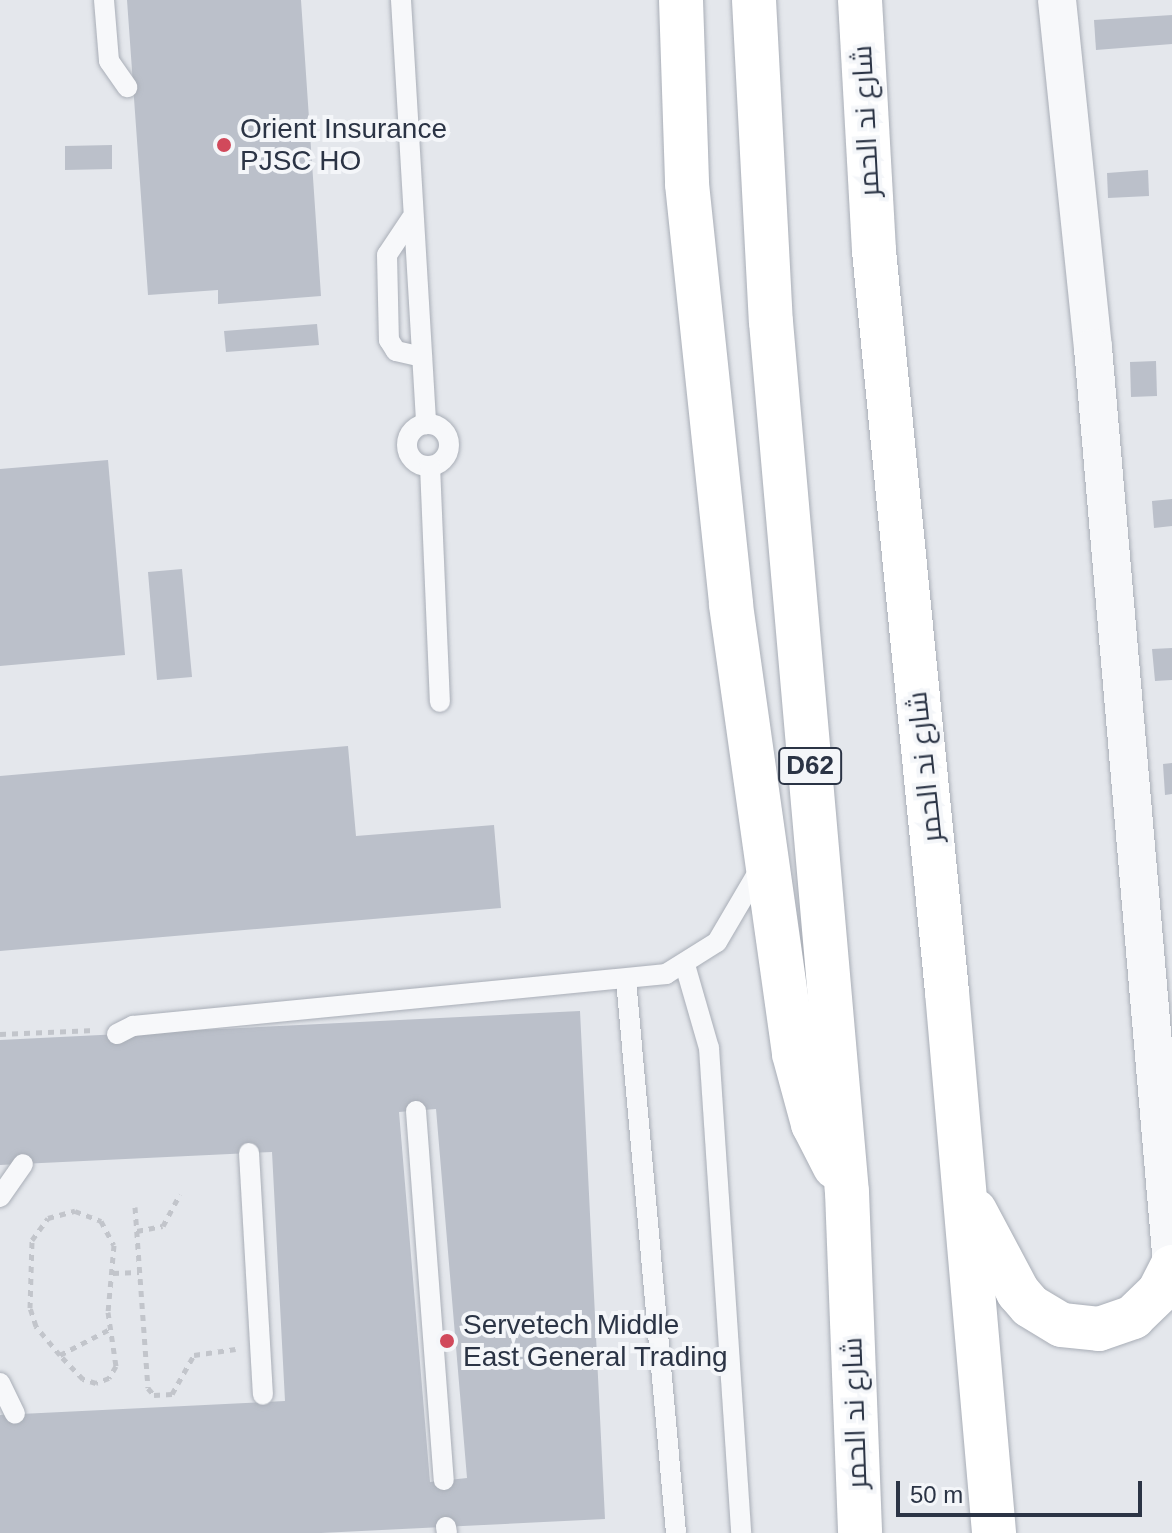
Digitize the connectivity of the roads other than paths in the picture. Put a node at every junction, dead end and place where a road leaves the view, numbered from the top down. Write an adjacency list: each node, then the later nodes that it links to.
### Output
1 (104, 0): 7 (lane)
2 (401, 0): 8 (lane)
3 (681, 0): 13 (main road)
4 (754, 0): 20 (main road, شارع ند الحمر / D62)
5 (860, 0): 21 (main road, شارع ند الحمر)
6 (1057, 0): 23 (street)
7 (127, 87)
8 (411, 219): 9 (lane); 9 (lane)
9 (422, 357): 10 (lane)
10 (426, 424): 11 (lane); 11 (lane)
11 (430, 466): 12 (lane)
12 (440, 702)
13 (769, 852): 14 (lane); 20 (main road)
14 (685, 965): 15 (lane); 29 (lane)
15 (626, 980): 16 (lane); 28 (lane)
16 (120, 1031)
17 (416, 1111): 27 (lane)
18 (249, 1153): 25 (lane)
19 (23, 1164): 22 (lane)
20 (847, 1192): 30 (main road, شارع ند الحمر / D62)
21 (965, 1192): 23 (main road); 31 (main road, شارع ند الحمر)
22 (0, 1197)
23 (1172, 1266)
24 (0, 1383): 26 (lane)
25 (263, 1395)
26 (15, 1414)
27 (444, 1480)
28 (676, 1533)
29 (741, 1533)
30 (860, 1533)
31 (994, 1533)

